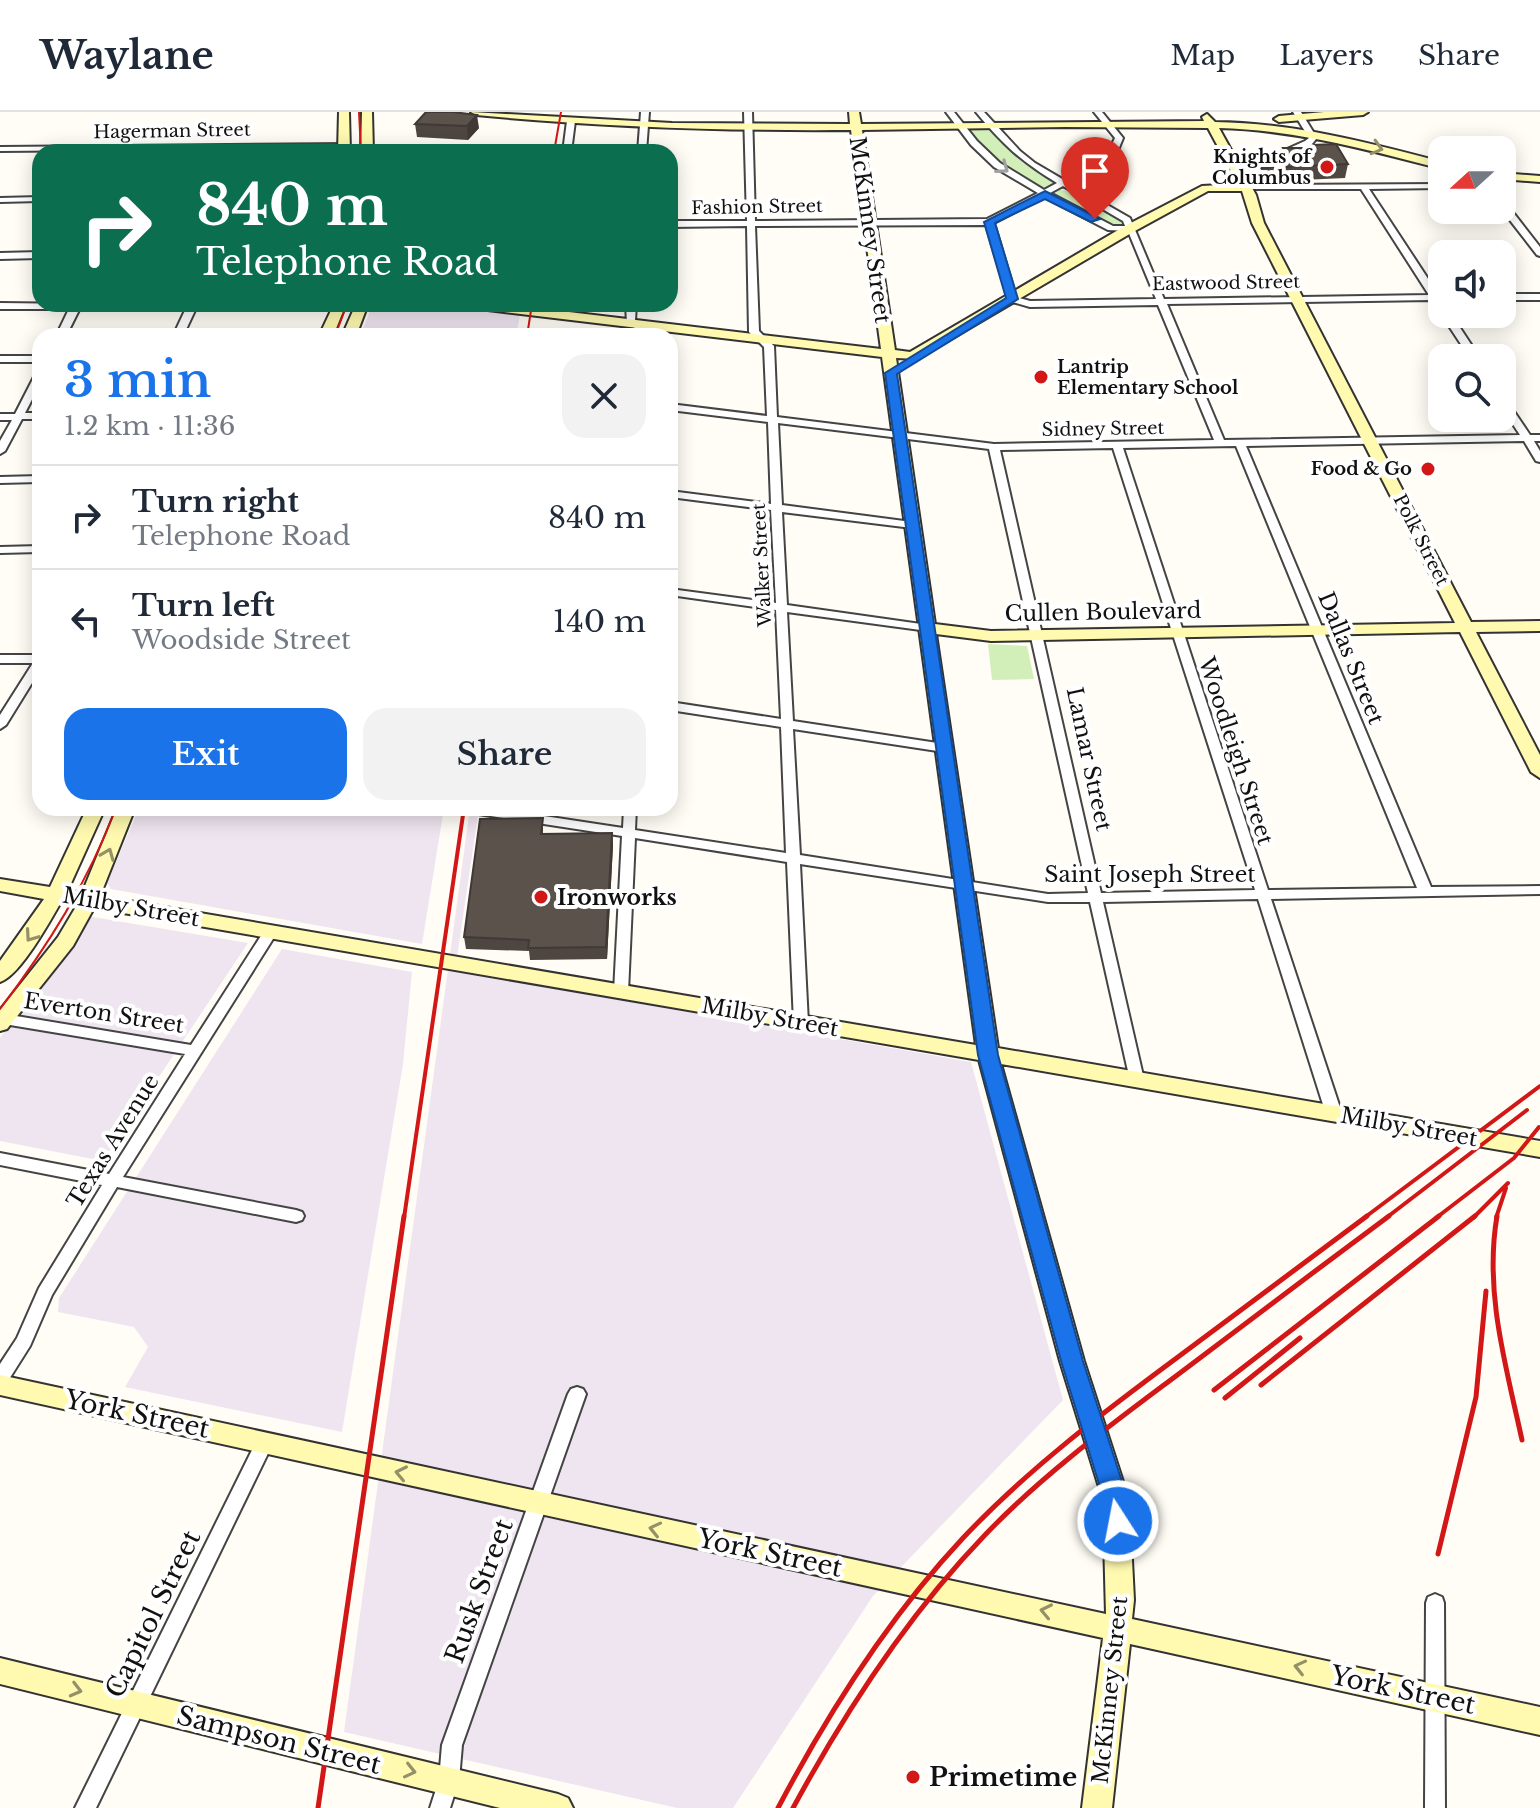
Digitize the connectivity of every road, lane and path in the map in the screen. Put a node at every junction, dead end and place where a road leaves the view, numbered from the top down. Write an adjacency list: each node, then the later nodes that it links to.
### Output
1 (344, 112): 17 (street)
2 (367, 112): 18 (street)
3 (476, 112): 6 (street)
4 (556, 112): 8 (street)
5 (1363, 112): 7 (street)
6 (516, 114): 14 (street)
7 (1299, 115): 11 (street); 16 (street)
8 (644, 119): 14 (street); 15 (street); 20 (street)
9 (987, 119): 10 (street); 13 (street); 27 (street)
10 (1104, 119): 11 (street); 27 (street)
11 (1203, 119): 16 (street); 24 (street, Polk Street)
12 (855, 120): 13 (street); 15 (street); 33 (street, McKinney Street)
13 (956, 120): 30 (street, one-way to 30)
14 (571, 121): 19 (street)
15 (748, 121): 37 (street, Walker Street)
16 (1310, 133): 23 (street, one-way to 23); 24 (street)
17 (344, 144)
18 (367, 144)
19 (568, 144)
20 (642, 144)
21 (0, 149): 22 (street, Hagerman Street)
22 (32, 149)
23 (1428, 162)
24 (1233, 177): 29 (street); 38 (street); 47 (street, Polk Street)
25 (1516, 177): 26 (street)
26 (1540, 179)
27 (1063, 185): 30 (street); 38 (street)
28 (1428, 186): 29 (street)
29 (1364, 187): 42 (street)
30 (1045, 194): 34 (street); 38 (street)
31 (32, 199): 32 (street)
32 (0, 200)
33 (870, 222): 34 (street, Fashion Street); 37 (street, Fashion Street); 58 (street, McKinney Street)
34 (989, 222): 46 (street)
35 (1516, 222): 39 (street)
36 (678, 224): 37 (street, Fashion Street)
37 (753, 224): 57 (street, Walker Street)
38 (1129, 229): 46 (street); 48 (street)
39 (1540, 253)
40 (32, 255): 41 (street)
41 (0, 256)
42 (1428, 281)
43 (1428, 297): 47 (street, Eastwood Street)
44 (1516, 297): 45 (street)
45 (1540, 297)
46 (1012, 299): 48 (street, Eastwood Street); 59 (street)
47 (1297, 300): 48 (street, Eastwood Street); 73 (street, Polk Street)
48 (1162, 302): 74 (street)
49 (0, 306): 50 (street)
50 (32, 306)
51 (563, 312): 53 (street)
52 (631, 312): 53 (street)
53 (638, 326): 54 (street); 55 (street)
54 (642, 328)
55 (657, 328)
56 (678, 330): 57 (street)
57 (762, 339): 58 (street); 68 (street, Walker Street)
58 (888, 354): 59 (street); 62 (street, McKinney Street)
59 (917, 355): 62 (street)
60 (0, 359): 61 (street)
61 (32, 359)
62 (891, 373): 70 (street, McKinney Street)
63 (32, 390): 67 (street)
64 (678, 408): 68 (street, Sidney Street)
65 (32, 416): 67 (street)
66 (0, 417): 67 (street)
67 (18, 417): 78 (street)
68 (772, 419): 70 (street, Sidney Street); 83 (street, Walker Street)
69 (1516, 421): 71 (street)
70 (900, 435): 77 (street, Sidney Street); 84 (street, McKinney Street)
71 (1527, 438): 72 (street, Sidney Street); 73 (street, Sidney Street); 79 (street)
72 (1540, 438)
73 (1369, 440): 75 (street, Sidney Street); 90 (street, Polk Street)
74 (1220, 443): 75 (street, Sidney Street); 76 (street, Sidney Street)
75 (1240, 443): 92 (street, Dallas Street)
76 (1117, 445): 77 (street, Sidney Street); 93 (street, Woodleigh Street)
77 (994, 447): 94 (street, Lamar Street)
78 (0, 451)
79 (1540, 459)
80 (32, 479): 81 (street)
81 (0, 480)
82 (678, 495): 83 (street)
83 (777, 507): 84 (street); 88 (street, Walker Street)
84 (912, 525): 91 (street, McKinney Street)
85 (32, 549): 86 (street)
86 (0, 550)
87 (678, 593): 88 (street, Cullen Boulevard)
88 (782, 607): 91 (street, Cullen Boulevard); 99 (street, Walker Street)
89 (1540, 626): 90 (street, Cullen Boulevard)
90 (1466, 627): 92 (street, Cullen Boulevard); 102 (street, Polk Street)
91 (928, 628): 94 (street, Cullen Boulevard); 101 (street, McKinney Street)
92 (1318, 631): 93 (street, Cullen Boulevard); 111 (street, Dallas Street)
93 (1176, 633): 94 (street, Cullen Boulevard); 114 (street, Woodleigh Street)
94 (1037, 636): 115 (street, Lamar Street)
95 (0, 659): 96 (street)
96 (32, 659)
97 (32, 672): 100 (street)
98 (678, 707): 99 (street)
99 (787, 724): 101 (street); 108 (street, Walker Street)
100 (0, 725)
101 (944, 748): 109 (street, McKinney Street)
102 (1540, 772)
103 (92, 816): 113 (street)
104 (123, 816): 116 (street, one-way to 104)
105 (517, 816): 107 (street, Saint Joseph Street)
106 (630, 816): 107 (street)
107 (629, 833): 108 (street, Saint Joseph Street); 119 (street)
108 (795, 857): 109 (street, Saint Joseph Street); 121 (street, Walker Street)
109 (962, 883): 115 (street, Saint Joseph Street); 123 (street, McKinney Street)
110 (0, 885): 113 (street, Milby Street)
111 (1425, 890): 112 (street, Saint Joseph Street); 114 (street, Saint Joseph Street)
112 (1540, 890)
113 (56, 894): 116 (street, Milby Street); 118 (street, one-way to 118)
114 (1262, 896): 115 (street, Saint Joseph Street); 125 (street, Woodleigh Street)
115 (1095, 898): 124 (street, Lamar Street)
116 (89, 900): 117 (street, Milby Street); 120 (street)
117 (271, 931): 119 (street, Milby Street); 122 (street, Texas Avenue)
118 (0, 975)
119 (621, 992): 121 (street, Milby Street)
120 (2, 1022): 122 (street, Everton Street)
121 (801, 1023): 123 (street, Milby Street)
122 (196, 1051): 128 (street, Texas Avenue)
123 (988, 1055): 124 (street, Milby Street); 135 (street, McKinney Street)
124 (1137, 1080): 125 (street, Milby Street)
125 (1334, 1114): 126 (street, Milby Street)
126 (1540, 1149)
127 (0, 1159): 128 (street)
128 (113, 1180): 129 (street); 130 (street, Texas Avenue)
129 (296, 1216)
130 (0, 1382): 132 (street, York Street)
131 (577, 1394): 133 (street, Rusk Street)
132 (265, 1441): 133 (street, York Street, one-way to 132); 138 (street, Capitol Street)
133 (539, 1503): 135 (street, York Street, one-way to 133); 140 (street, Rusk Street)
134 (1435, 1603): 137 (street)
135 (1119, 1627): 137 (street, York Street, one-way to 135); 144 (street, McKinney Street)
136 (0, 1671): 138 (street, Sampson Street, one-way to 138)
137 (1435, 1697): 139 (street, York Street); 145 (street)
138 (138, 1706): 140 (street, Sampson Street, one-way to 140); 141 (street, Capitol Street)
139 (1540, 1721)
140 (449, 1780): 142 (street, Rusk Street); 143 (street, Sampson Street)
141 (85, 1808)
142 (440, 1808)
143 (558, 1808)
144 (1097, 1808)
145 (1435, 1808)

